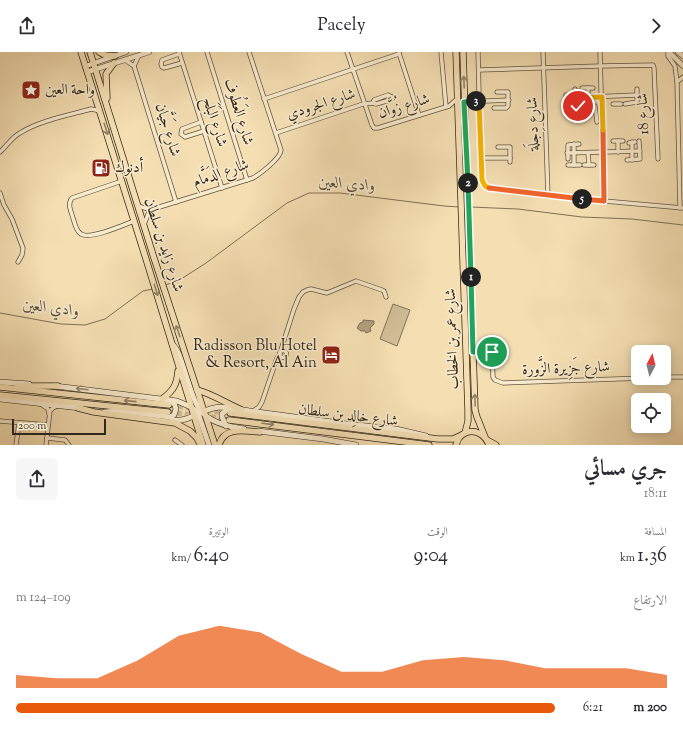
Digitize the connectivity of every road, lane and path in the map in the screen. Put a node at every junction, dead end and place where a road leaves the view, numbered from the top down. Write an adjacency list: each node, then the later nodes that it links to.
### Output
1 (81, 52): 30 (main road, شارع زايد بن سلطان)
2 (90, 52): 26 (main road, شارع زايد بن سلطان)
3 (98, 52): 19 (main road)
4 (126, 52): 19 (street)
5 (149, 52): 20 (street)
6 (207, 52): 93 (street, شارع العَطُوف)
7 (249, 52): 45 (street, شارع الدَمَّام)
8 (347, 52): 31 (street, شارع زُوَّان)
9 (441, 52): 57 (street)
10 (456, 52): 47 (main road, شارع عمر بن الخطاب)
11 (463, 52): 51 (main road, شارع عمر بن الخطاب, one-way to 11)
12 (478, 52): 32 (street)
13 (543, 52): 29 (street, شارع دِجلَة)
14 (600, 52): 28 (street)
15 (669, 52): 25 (street); 34 (street)
16 (678, 52): 21 (street)
17 (179, 53): 24 (street, شارع البَلَح); 24 (street, شارع البَلَح)
18 (399, 53): 31 (street); 65 (street)
19 (117, 54): 26 (street)
20 (139, 55): 22 (street); 27 (street)
21 (683, 56)
22 (125, 60): 23 (street); 27 (street)
23 (114, 63): 26 (street); 56 (main road)
24 (182, 63): 66 (street, شارع البَلَح)
25 (683, 64)
26 (94, 66): 30 (street); 56 (main road, شارع زايد بن سلطان)
27 (134, 66): 99 (street, شارع جَيَّان)
28 (600, 66): 29 (street); 43 (street); 86 (street, شارع 18)
29 (544, 68): 32 (street); 97 (street, شارع دِجلَة)
30 (86, 69): 46 (main road, شارع زايد بن سلطان)
31 (353, 69): 45 (street); 52 (street, شارع زُوَّان)
32 (479, 70): 50 (street)
33 (683, 76): 34 (street)
34 (677, 82): 101 (street)
35 (588, 88): 36 (street); 41 (street); 42 (street)
36 (593, 88)
37 (637, 89): 38 (street)
38 (637, 95): 40 (street); 54 (street)
39 (616, 96): 40 (street); 43 (street); 54 (street)
40 (629, 96): 54 (street)
41 (574, 97): 42 (street); 44 (street); 59 (street)
42 (588, 97): 43 (street); 55 (street)
43 (602, 97): 79 (street)
44 (566, 98)
45 (264, 99): 69 (street, شارع الدَمَّام)
46 (97, 100): 62 (street); 64 (main road, شارع زايد بن سلطان)
47 (457, 100): 57 (street, شارع زُوَّان); 63 (main road, شارع عمر بن الخطاب)
48 (501, 100): 49 (street); 49 (street); 50 (street); 61 (street)
49 (508, 100): 61 (street)
50 (479, 101): 51 (street); 84 (street)
51 (464, 102): 110 (main road, شارع عمر بن الخطاب)
52 (365, 103): 53 (street, شارع الجرودي); 65 (street, شارع زُوَّان); 69 (street, شارع الجرودي)
53 (373, 103): 53 (street, شارع الجرودي)
54 (625, 104)
55 (588, 105): 59 (street); 67 (street)
56 (107, 106): 100 (main road, شارع زايد بن سلطان)
57 (447, 106): 63 (street, شارع زُوَّان); 65 (street, شارع زُوَّان)
58 (566, 106): 59 (street)
59 (573, 106)
60 (494, 108): 61 (street)
61 (501, 108)
62 (91, 109): 64 (street); 78 (street)
63 (458, 109): 144 (main road, شارع عمر بن الخطاب)
64 (101, 113): 94 (main road, شارع زايد بن سلطان, one-way to 94)
65 (419, 115)
66 (201, 122): 68 (street, شارع البَلَح); 68 (street)
67 (597, 122)
68 (204, 131): 95 (street, شارع البَلَح)
69 (276, 133): 93 (street, شارع الدَمَّام)
70 (613, 141): 71 (street)
71 (618, 141): 72 (street); 80 (street)
72 (623, 141)
73 (574, 144): 74 (street); 81 (street); 82 (street)
74 (579, 144)
75 (498, 147): 84 (street)
76 (632, 151): 77 (street); 77 (street); 80 (street); 88 (street)
77 (640, 151): 88 (street)
78 (0, 152)
79 (603, 152): 80 (street); 83 (street); 98 (street)
80 (618, 152)
81 (568, 153): 82 (street); 85 (street)
82 (574, 153): 83 (street); 90 (street)
83 (588, 153): 91 (street)
84 (481, 158): 97 (street)
85 (568, 159)
86 (658, 159)
87 (628, 160): 88 (street)
88 (632, 160)
89 (568, 165): 90 (street)
90 (574, 165): 91 (street)
91 (584, 165): 92 (street)
92 (594, 165)
93 (247, 180): 95 (street, شارع الدَمَّام)
94 (122, 181): 103 (main road, شارع زايد بن سلطان); 103 (street)
95 (222, 188): 99 (street, شارع الدَمَّام)
96 (0, 193): 105 (street)
97 (548, 196): 98 (street)
98 (604, 201): 101 (street)
99 (176, 202): 102 (street, شارع الدَمَّام)
100 (137, 206): 102 (street, شارع الدَمَّام); 104 (main road, شارع زايد بن سلطان)
101 (682, 208)
102 (153, 209): 104 (street)
103 (134, 221): 107 (main road, شارع زايد بن سلطان, one-way to 107)
104 (144, 227): 120 (main road, شارع زايد بن سلطان, one-way to 104)
105 (18, 262)
106 (386, 297): 108 (street)
107 (172, 344): 113 (main road, شارع زايد بن سلطان); 134 (main road)
108 (283, 344): 112 (street); 112 (street)
109 (506, 351): 111 (street)
110 (473, 352): 111 (street); 148 (main road, شارع عمر بن الخطاب, one-way to 110)
111 (492, 352): 116 (street, شارع جَزِيرة الزَّورة)
112 (280, 354): 124 (street)
113 (179, 367): 123 (main road); 127 (main road, شارع زايد بن سلطان)
114 (683, 376): 115 (street)
115 (671, 377)
116 (631, 378)
117 (0, 382): 119 (main road)
118 (0, 386): 119 (main road); 123 (main road, one-way to 118)
119 (58, 386): 123 (main road, one-way to 119)
120 (198, 390): 130 (main road); 134 (main road, شارع زايد بن سلطان)
121 (0, 395): 133 (main road)
122 (0, 399): 125 (main road)
123 (166, 401): 127 (main road); 132 (main road)
124 (262, 402): 131 (street); 135 (street)
125 (40, 404): 126 (main road); 136 (street)
126 (58, 406): 128 (main road); 136 (street)
127 (191, 407): 134 (main road, شارع زايد بن سلطان)
128 (78, 408): 132 (main road); 153 (main road)
129 (230, 410): 130 (main road); 134 (main road); 142 (main road); 146 (main road, شارع خالِد بن سلطان)
130 (242, 410): 131 (main road)
131 (253, 411): 135 (main road)
132 (105, 412): 134 (main road)
133 (168, 412)
134 (199, 413): 137 (main road, شارع زايد بن سلطان); 153 (main road, شارع زايد بن سلطان); 154 (main road)
135 (269, 413): 146 (main road)
136 (50, 415): 141 (street)
137 (206, 417): 142 (main road); 155 (main road, شارع زايد بن سلطان)
138 (229, 420): 158 (main road, شارع خالِد بن سلطان, one-way to 158)
139 (0, 421): 140 (street)
140 (19, 423): 141 (street); 149 (street)
141 (48, 425): 145 (street)
142 (226, 426): 143 (main road)
143 (260, 432): 156 (main road); 157 (main road)
144 (463, 434): 146 (main road, شارع خالِد بن سلطان); 148 (main road); 159 (main road)
145 (47, 438): 150 (street); 151 (street)
146 (438, 439)
147 (175, 440): 152 (street)
148 (487, 441): 160 (main road)
149 (16, 445)
150 (46, 445)
151 (69, 445)
152 (182, 445)
153 (202, 445)
154 (209, 445)
155 (215, 445)
156 (219, 445)
157 (356, 445)
158 (429, 445)
159 (456, 445)
160 (496, 445)

